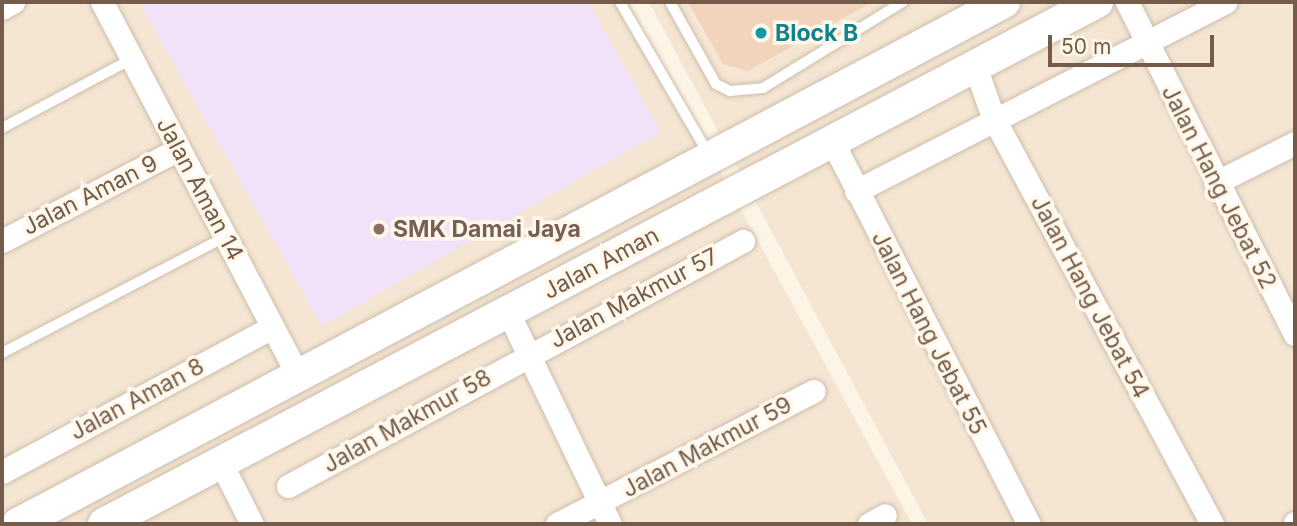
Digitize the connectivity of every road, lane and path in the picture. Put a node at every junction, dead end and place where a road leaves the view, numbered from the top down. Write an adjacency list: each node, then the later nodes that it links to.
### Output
1 (13, 2): 10 (street)
2 (102, 2): 12 (street, Jalan Aman 14)
3 (620, 2): 19 (lane)
4 (670, 2): 5 (lane)
5 (903, 2)
6 (1004, 2): 19 (main road, Jalan Aman)
7 (1097, 2): 13 (main road, Jalan Aman)
8 (1127, 2): 11 (street, Jalan Hang Jebat 52)
9 (1226, 2): 11 (street)
10 (2, 8)
11 (1146, 44): 14 (street); 20 (street, Jalan Hang Jebat 52)
12 (132, 59): 15 (lane); 18 (street, Jalan Aman 14)
13 (975, 66): 14 (street, Jalan Hang Jebat 54); 16 (main road, Jalan Aman)
14 (993, 117): 21 (street); 42 (street, Jalan Hang Jebat 54)
15 (2, 128)
16 (832, 141): 21 (street, Jalan Hang Jebat 55); 25 (main road, Jalan Aman)
17 (1295, 143): 20 (street)
18 (179, 149): 22 (street, Jalan Aman 14); 23 (street, Jalan Aman 9)
19 (710, 158): 30 (main road, Jalan Aman)
20 (1215, 183): 27 (street, Jalan Hang Jebat 52)
21 (856, 191): 41 (street, Jalan Hang Jebat 55)
22 (225, 237): 26 (street, Jalan Aman 14); 28 (lane)
23 (2, 241)
24 (743, 241): 29 (street, Jalan Makmur 57)
25 (508, 312): 29 (street); 32 (main road, Jalan Aman)
26 (272, 327): 30 (street, Jalan Aman 14); 33 (street, Jalan Aman 8)
27 (1295, 334)
28 (2, 353)
29 (526, 355): 34 (street, Jalan Makmur 58); 35 (street)
30 (298, 376): 36 (main road, Jalan Aman)
31 (814, 391): 35 (street, Jalan Makmur 59)
32 (221, 463): 37 (main road, Jalan Aman); 38 (street)
33 (2, 472)
34 (288, 486)
35 (600, 502): 39 (street, Jalan Makmur 59); 40 (street)
36 (18, 524)
37 (104, 524)
38 (252, 524)
39 (557, 524)
40 (610, 524)
41 (1028, 524)
42 (1212, 524)

